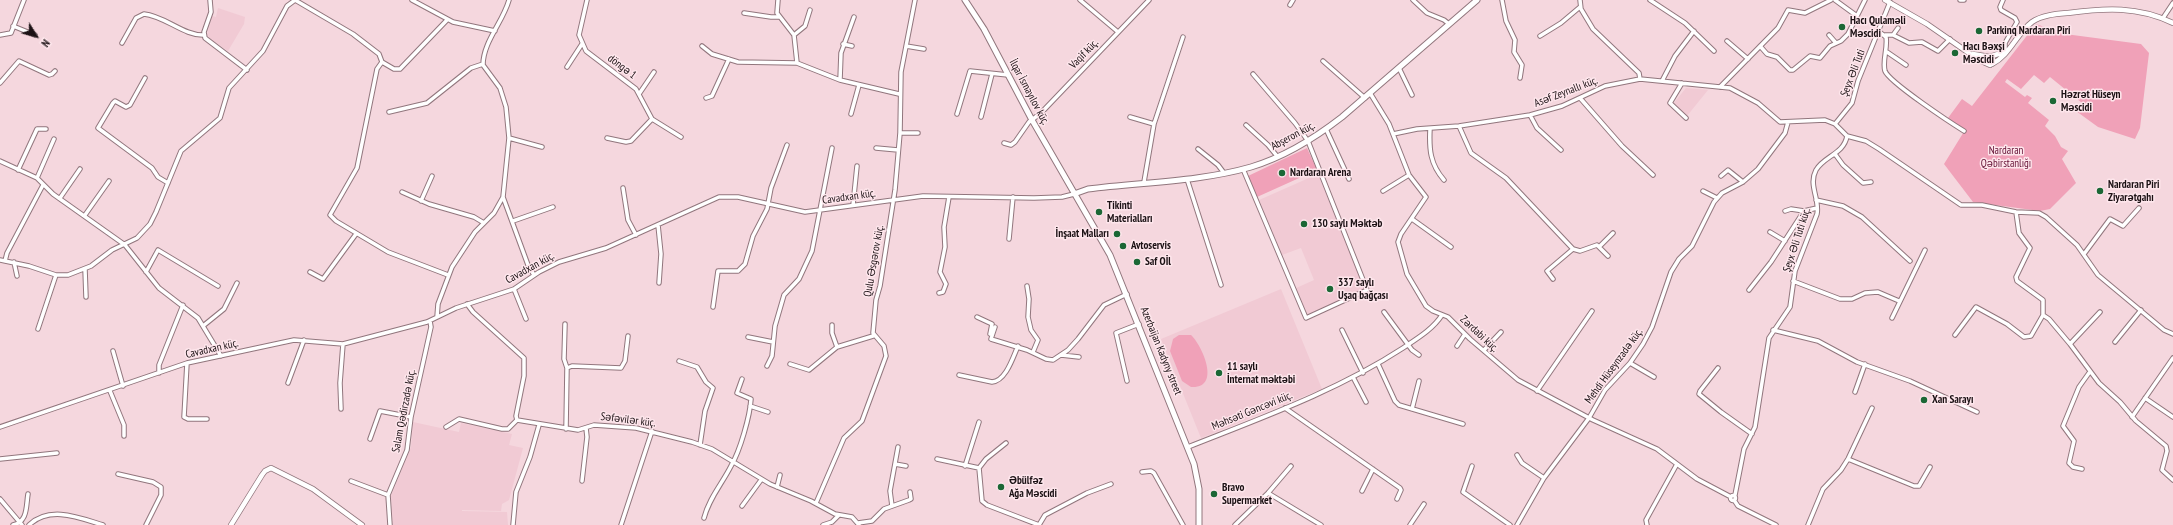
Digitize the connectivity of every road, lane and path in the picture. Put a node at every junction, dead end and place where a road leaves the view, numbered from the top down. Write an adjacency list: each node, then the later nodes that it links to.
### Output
1 (24, 0): 37 (street)
2 (210, 0): 45 (street)
3 (295, 0): 71 (street); 78 (street)
4 (412, 0): 34 (street)
5 (509, 0): 41 (street)
6 (587, 0): 56 (street)
7 (778, 0): 30 (street)
8 (915, 0): 60 (street, Qulu Əsgərov küç.)
9 (965, 0): 83 (main road, İlqar İsmayılov küç.)
10 (1080, 0): 42 (street)
11 (1149, 0): 42 (street, Vaqif küç.)
12 (1293, 0): 26 (street)
13 (1414, 0): 36 (street)
14 (1477, 0): 36 (main road, Abşeron küç.)
15 (1502, 0): 85 (street)
16 (1580, 0): 27 (street)
17 (1650, 0): 39 (street)
18 (1831, 0): 61 (street)
19 (1835, 0): 31 (street)
20 (1864, 0): 31 (street)
21 (1960, 0): 22 (street)
22 (1964, 0)
23 (2003, 0): 63 (street)
24 (1888, 1): 40 (street, Şeyx Əli Tuti); 52 (street)
25 (2173, 3): 33 (street)
26 (1290, 5)
27 (1580, 6): 50 (street); 86 (street)
28 (810, 10): 46 (street)
29 (744, 13): 30 (street)
30 (779, 16): 46 (street)
31 (1857, 16): 55 (street)
32 (854, 17): 57 (street)
33 (2163, 18): 35 (street); 63 (street)
34 (446, 20): 41 (street); 71 (street)
35 (2173, 23)
36 (1449, 24): 77 (main road, Abşeron küç.)
37 (14, 26): 43 (street); 44 (street)
38 (1898, 28): 49 (street)
39 (1694, 31): 64 (street); 88 (street)
40 (1878, 31): 48 (street); 111 (street, Şeyx Əli Tuti)
41 (495, 32): 73 (street)
42 (1118, 32): 108 (street, Vaqif küç.)
43 (0, 35)
44 (35, 35)
45 (204, 35): 54 (street); 78 (street)
46 (794, 35): 72 (street)
47 (1829, 35): 55 (street)
48 (1885, 35): 49 (street); 65 (street)
49 (1893, 35): 52 (street)
50 (1540, 36)
51 (1183, 37): 110 (street)
52 (1950, 39): 66 (street)
53 (1727, 41): 69 (street)
54 (122, 43)
55 (1836, 43): 61 (street)
56 (582, 44): 76 (street); 94 (street, döngə 1)
57 (843, 44): 59 (street); 87 (street)
58 (702, 46): 68 (street)
59 (852, 46)
60 (906, 46): 62 (street); 95 (street, Qulu Əsgərov küç.)
61 (1760, 46): 69 (street)
62 (924, 49)
63 (2007, 50): 67 (street); 74 (street)
64 (1714, 51)
65 (1887, 52): 75 (street); 117 (street)
66 (1969, 52): 67 (street); 74 (street)
67 (1990, 57): 74 (street)
68 (729, 59): 72 (street); 97 (street)
69 (1748, 59): 92 (street)
70 (1324, 61): 98 (street)
71 (382, 62): 186 (street)
72 (797, 63): 87 (street)
73 (483, 64): 100 (street); 123 (street)
74 (1991, 65)
75 (1906, 66)
76 (567, 67)
77 (1399, 68): 93 (main road, Abşeron küç.); 96 (street)
78 (247, 70): 155 (street)
79 (55, 71): 89 (street)
80 (654, 72): 94 (street)
81 (992, 74): 83 (street); 102 (street); 104 (street)
82 (1253, 74): 126 (street)
83 (1008, 75): 108 (main road, İlqar İsmayılov küç.)
84 (145, 78): 155 (street)
85 (1520, 78)
86 (1640, 79): 88 (street, Asəf Zeynallı küç.); 99 (street, Asəf Zeynallı küç.)
87 (840, 80): 91 (street)
88 (1662, 81): 90 (street, Asəf Zeynallı küç.)
89 (0, 83)
90 (1682, 84): 92 (street, Asəf Zeynallı küç.); 106 (street)
91 (859, 85): 95 (street); 101 (street)
92 (1720, 86): 109 (street, Asəf Zeynallı küç.)
93 (1370, 93): 98 (main road, Abşeron küç.); 120 (street, Zərdabi küç.)
94 (639, 94): 107 (street, döngə 1)
95 (899, 94): 118 (street, Qulu Əsgərov küç.)
96 (1412, 95)
97 (706, 98)
98 (1365, 98): 115 (main road, Abşeron küç.)
99 (1580, 98): 103 (street, Asəf Zeynallı küç.); 143 (street)
100 (389, 112)
101 (851, 114)
102 (957, 114)
103 (1530, 115): 113 (street, Asəf Zeynallı küç.); 134 (street)
104 (981, 117)
105 (1130, 117): 110 (street)
106 (1686, 118)
107 (652, 119): 122 (street); 124 (street)
108 (1032, 120): 127 (street, Vaqif küç.); 161 (main road, İlqar İsmayılov küç.)
109 (1788, 122): 111 (street); 153 (street, Mehdi Hüseynzadə küç.)
110 (1154, 124): 152 (street)
111 (1835, 124): 121 (street)
112 (1246, 125): 136 (street)
113 (1459, 126): 116 (street, Asəf Zeynallı küç.); 193 (street)
114 (46, 129): 141 (street)
115 (1326, 129): 126 (main road, Abşeron küç.); 149 (street)
116 (1430, 129): 120 (street, Asəf Zeynallı küç.); 150 (street)
117 (1964, 132)
118 (900, 133): 119 (street); 133 (street, Qulu Əsgərov küç.)
119 (918, 133)
120 (1394, 134): 145 (street, Zərdabi küç.)
121 (1847, 136): 135 (street, Şeyx Əli Tuti küç.); 178 (street)
122 (681, 137)
123 (509, 138): 129 (street); 163 (street)
124 (607, 138)
125 (54, 139): 147 (street)
126 (1308, 141): 136 (main road, Abşeron küç.); 140 (street)
127 (1004, 143)
128 (787, 145): 170 (street)
129 (542, 147)
130 (832, 148): 175 (street)
131 (876, 148): 133 (street)
132 (1198, 149): 142 (street)
133 (898, 150): 167 (street, Qulu Əsgərov küç.)
134 (1561, 150)
135 (1835, 154): 154 (street); 168 (street, Şeyx Əli Tuti küç.)
136 (1277, 156): 140 (main road, Abşeron küç.)
137 (0, 161): 141 (street)
138 (857, 166): 171 (street)
139 (80, 169): 165 (street)
140 (1243, 169): 142 (main road, Abşeron küç.)
141 (18, 170): 147 (street)
142 (1224, 173): 148 (main road, Abşeron küç.)
143 (1653, 175)
144 (432, 176): 169 (street)
145 (1409, 176): 158 (street); 180 (street, Zərdabi küç.)
146 (1721, 176): 153 (street)
147 (37, 178): 156 (street)
148 (1187, 179): 152 (main road, Abşeron küç.); 212 (street)
149 (1349, 179)
150 (1444, 180)
151 (109, 182): 179 (street)
152 (1144, 182): 161 (main road, Abşeron küç.)
153 (1743, 182): 166 (street, Mehdi Hüseynzadə küç.)
154 (1872, 182)
155 (168, 183): 190 (street)
156 (43, 185): 165 (street); 198 (street)
157 (623, 188): 187 (street)
158 (1383, 191)
159 (1702, 191): 166 (street)
160 (402, 192): 169 (street)
161 (1074, 194): 162 (street, Cavadxan küç.); 218 (main road, Azerbaijan Kadyny street)
162 (1013, 196): 164 (street, Cavadxan küç.); 188 (street)
163 (503, 197): 181 (street); 182 (street)
164 (949, 197): 167 (street, Cavadxan küç.); 217 (street)
165 (60, 198): 179 (street)
166 (1717, 198): 270 (street, Mehdi Hüseynzadə küç.)
167 (894, 200): 171 (street, Cavadxan küç.); 248 (street, Qulu Əsgərov küç.)
168 (1816, 200): 173 (street, Şeyx Əli Tuti küç.); 199 (street)
169 (421, 201): 182 (street)
170 (768, 205): 175 (street, Cavadxan küç.); 183 (street, Cavadxan küç.); 223 (street)
171 (853, 205): 175 (street, Cavadxan küç.)
172 (553, 206): 181 (street)
173 (1818, 208): 176 (street); 209 (street, Şeyx Əli Tuti küç.)
174 (2138, 208): 195 (street)
175 (821, 210): 252 (street)
176 (1804, 210): 177 (street); 189 (street)
177 (1785, 211)
178 (2016, 212): 195 (street); 229 (street)
179 (85, 215): 190 (street)
180 (1412, 219): 192 (street); 228 (street, Zərdabi küç.)
181 (513, 221): 206 (street)
182 (484, 223): 205 (street)
183 (658, 225): 187 (street, Cavadxan küç.); 211 (street)
184 (1770, 232): 189 (street)
185 (1613, 233): 191 (street)
186 (356, 234): 203 (street); 205 (street)
187 (636, 235): 206 (street, Cavadxan küç.)
188 (1009, 239)
189 (1785, 240): 216 (street)
190 (125, 245): 201 (street); 202 (street)
191 (1600, 246): 193 (street); 196 (street)
192 (1451, 247)
193 (1573, 249): 208 (street)
194 (1925, 250): 220 (street)
195 (2084, 254): 224 (street)
196 (1608, 256)
197 (0, 260): 198 (street)
198 (5, 261): 200 (street)
199 (1910, 261)
200 (14, 262): 204 (street); 207 (street)
201 (85, 269): 204 (street); 219 (street)
202 (146, 272): 213 (street); 221 (street)
203 (310, 272)
204 (56, 275): 240 (street)
205 (448, 275): 230 (street)
206 (534, 275): 215 (street, Cavadxan küç.)
207 (17, 276)
208 (1552, 279)
209 (1793, 281): 220 (street); 242 (street, Şeyx Əli Tuti küç.)
210 (237, 283): 238 (street)
211 (659, 283)
212 (1221, 285)
213 (218, 286)
214 (1027, 286): 262 (street)
215 (514, 289): 222 (street, Cavadxan küç.); 233 (street)
216 (1749, 290)
217 (939, 293)
218 (1127, 294): 236 (main road, Azerbaijan Kadyny street); 263 (street)
219 (86, 297)
220 (1899, 301): 232 (street)
221 (183, 304): 238 (street); 277 (street)
222 (467, 304): 230 (street, Cavadxan küç.); 305 (street)
223 (713, 307)
224 (2141, 310): 245 (street); 253 (street)
225 (1592, 311): 289 (street)
226 (1384, 312): 255 (street)
227 (2100, 312): 256 (street)
228 (1442, 315): 244 (street, Zərdabi küç.); 255 (street, Məhsəti Gəncəvi küç.)
229 (2043, 315): 246 (street); 256 (street)
230 (437, 317): 234 (street, Cavadxan küç.)
231 (977, 317): 250 (street)
232 (1892, 318)
233 (526, 319)
234 (430, 321): 254 (street, Cavadxan küç.); 300 (street, Salam Qədirzadə küç.)
235 (565, 324): 275 (street)
236 (1139, 324): 284 (street); 320 (main road, Azerbaijan Kadyny street)
237 (832, 325): 259 (street)
238 (203, 326): 265 (street)
239 (995, 327): 250 (street)
240 (38, 329)
241 (1342, 330): 278 (street)
242 (1773, 330): 273 (street); 314 (street, Şeyx Əli Tuti küç.)
243 (1501, 332): 260 (street)
244 (1465, 334): 258 (street); 260 (street, Zərdabi küç.)
245 (2173, 334)
246 (1955, 335)
247 (628, 336): 275 (street)
248 (873, 336): 259 (street); 355 (street)
249 (748, 337): 252 (street)
250 (991, 339): 257 (street)
251 (304, 340): 254 (street, Cavadxan küç.); 265 (street, Cavadxan küç.); 286 (street)
252 (773, 342): 274 (street)
253 (2115, 342)
254 (343, 344): 296 (street)
255 (1408, 344): 264 (street); 272 (street, Məhsəti Gəncəvi küç.)
256 (2070, 344): 279 (street)
257 (1018, 346): 262 (street); 280 (street)
258 (1457, 346)
259 (837, 347): 271 (street)
260 (1484, 350): 289 (street, Zərdabi küç.)
261 (113, 351): 287 (street)
262 (1033, 352): 263 (street)
263 (1061, 355): 266 (street)
264 (1419, 355)
265 (221, 356): 269 (street, Cavadxan küç.)
266 (1079, 357)
267 (2173, 358): 291 (street)
268 (679, 361): 318 (street)
269 (187, 363): 277 (street, Cavadxan küç.); 304 (street)
270 (1630, 363): 282 (street); 303 (street, Mehdi Hüseynzadə küç.)
271 (790, 364)
272 (1378, 364): 278 (street, Məhsəti Gəncəvi küç.); 297 (street)
273 (1865, 364): 290 (street); 299 (street)
274 (767, 366)
275 (567, 368): 312 (street)
276 (1718, 368): 314 (street)
277 (159, 372): 287 (street, Cavadxan küç.)
278 (1363, 373): 281 (street, Məhsəti Gəncəvi küç.)
279 (2089, 373): 301 (street); 336 (street)
280 (958, 375)
281 (1354, 377): 292 (street); 294 (street, Məhsəti Gəncəvi küç.)
282 (1654, 378)
283 (742, 379): 293 (street)
284 (1127, 381)
285 (1419, 381): 297 (street)
286 (288, 383)
287 (123, 386): 288 (street, Cavadxan küç.)
288 (110, 391): 309 (street, Cavadxan küç.); 315 (street)
289 (1537, 391): 303 (street, Zərdabi küç.)
290 (1855, 392)
291 (2145, 398): 301 (street); 302 (street)
292 (1366, 402)
293 (750, 406): 298 (street); 326 (street)
294 (1285, 408): 320 (street, Məhsəti Gəncəvi küç.); 335 (street)
295 (1872, 408): 325 (street)
296 (341, 409)
297 (1412, 409): 307 (street)
298 (768, 412)
299 (1977, 412)
300 (411, 417): 316 (street); 351 (street, Salam Qədirzadə küç.)
301 (2132, 417): 342 (street)
302 (2173, 417)
303 (1589, 418): 328 (street, Zərdabi küç.); 340 (street, Mehdi Hüseynzadə küç.)
304 (207, 419)
305 (517, 420): 308 (street, Səfəvilər küç.); 310 (street)
306 (979, 422): 330 (street)
307 (1463, 424)
308 (539, 425): 312 (street, Səfəvilər küç.); 371 (street)
309 (0, 427)
310 (446, 427)
311 (586, 428): 312 (street, Səfəvilər küç.); 313 (street, Səfəvilər küç.); 344 (street)
312 (566, 429)
313 (652, 431): 318 (street, Səfəvilər küç.); 372 (street)
314 (1752, 434): 352 (street, Şeyx Əli Tuti küç.)
315 (124, 436)
316 (370, 439)
317 (1006, 443): 334 (street)
318 (700, 444): 326 (street, Səfəvilər küç.)
319 (898, 447): 327 (street)
320 (1188, 447): 376 (main road, Azerbaijan Kadyny street)
321 (58, 453): 323 (street)
322 (1517, 455): 340 (street)
323 (0, 459)
324 (937, 459): 330 (street)
325 (1848, 459): 333 (street); 384 (street)
326 (734, 461): 341 (street, Səfəvilər küç.); 360 (street)
327 (895, 464): 329 (street); 358 (street)
328 (1677, 464): 352 (street, Zərdabi küç.); 382 (street)
329 (906, 466)
330 (965, 466): 334 (street)
331 (1291, 466): 349 (street)
332 (1472, 466): 380 (street)
333 (1930, 467)
334 (979, 468): 374 (street)
335 (1373, 469): 348 (street); 354 (street)
336 (2082, 469)
337 (1142, 472): 375 (street)
338 (118, 474): 367 (street)
339 (780, 475): 346 (street)
340 (1544, 478): 381 (street, Mehdi Hüseynzadə küç.)
341 (761, 480): 346 (street, Səfəvilər küç.); 357 (street)
342 (2173, 480)
343 (351, 481): 351 (street)
344 (582, 481)
345 (1111, 484): 374 (street)
346 (777, 487): 355 (street, Səfəvilər küç.)
347 (910, 492): 358 (street)
348 (1362, 492)
349 (1268, 493): 377 (street); 378 (street)
350 (28, 494): 361 (street)
351 (388, 495): 370 (street, Salam Qədirzadə küç.)
352 (1733, 496): 363 (street, Zərdabi küç.)
353 (0, 499): 361 (street)
354 (1397, 499)
355 (816, 504): 359 (street, Səfəvilər küç.)
356 (1424, 504): 379 (street)
357 (742, 506)
358 (892, 506): 362 (street)
359 (839, 515): 362 (street, Səfəvilər küç.); 373 (street)
360 (704, 518)
361 (21, 524): 364 (street)
362 (858, 524)
363 (1770, 524): 383 (street)
364 (13, 525)
365 (29, 525): 366 (street)
366 (104, 525)
367 (146, 525)
368 (231, 525): 369 (street)
369 (362, 525)
370 (390, 525)
371 (512, 525)
372 (622, 525)
373 (823, 525)
374 (1039, 525)
375 (1183, 525)
376 (1199, 525)
377 (1234, 525)
378 (1322, 525)
379 (1410, 525)
380 (1510, 525)
381 (1517, 525)
382 (1647, 525)
383 (1776, 525)
384 (1808, 525)

